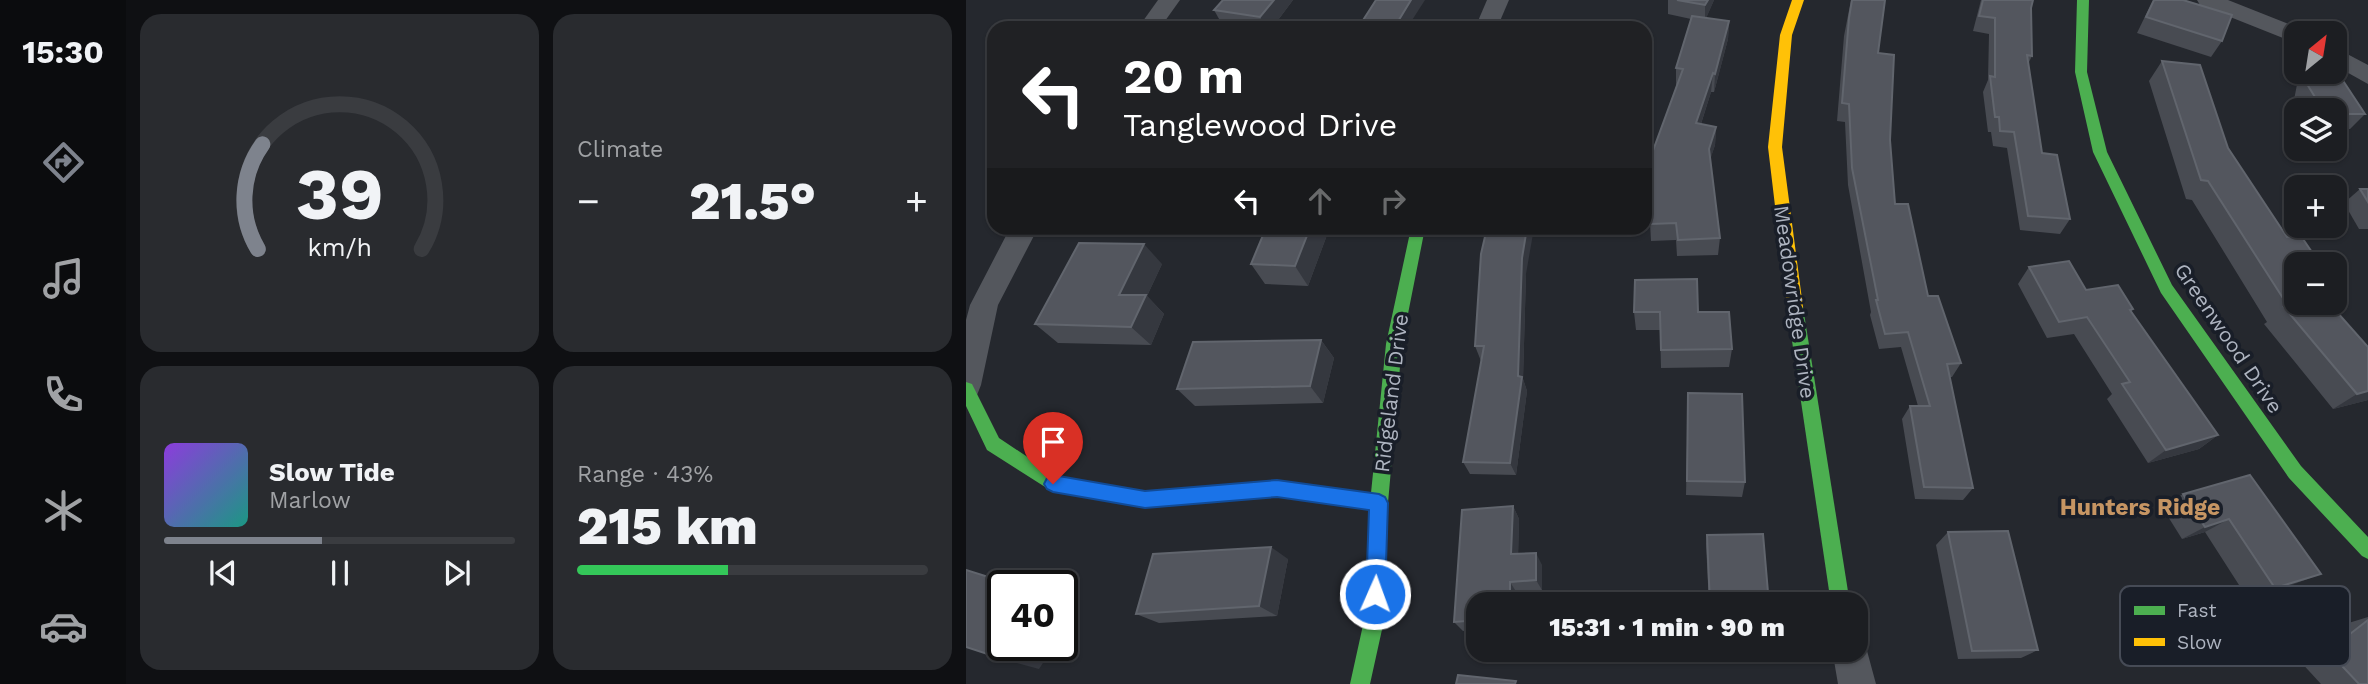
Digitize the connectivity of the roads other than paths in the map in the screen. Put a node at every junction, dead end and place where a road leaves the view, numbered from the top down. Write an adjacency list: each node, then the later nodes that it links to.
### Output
1 (1169, 0): 6 (street)
2 (1498, 0): 7 (street)
3 (1798, 0): 16 (street, Meadowridge Drive)
4 (2083, 0): 15 (street, Greenwood Drive)
5 (2208, 0): 8 (street)
6 (1154, 21)
7 (1489, 21)
8 (2284, 29)
9 (2347, 62): 10 (street)
10 (2368, 76)
11 (1020, 235): 13 (street)
12 (1417, 235): 14 (street, Ridgeland Drive)
13 (966, 387): 14 (street)
14 (1379, 503): 18 (street, Ridgeland Drive)
15 (2368, 550)
16 (1839, 592)
17 (1853, 662): 19 (street)
18 (1360, 684)
19 (1857, 684)

